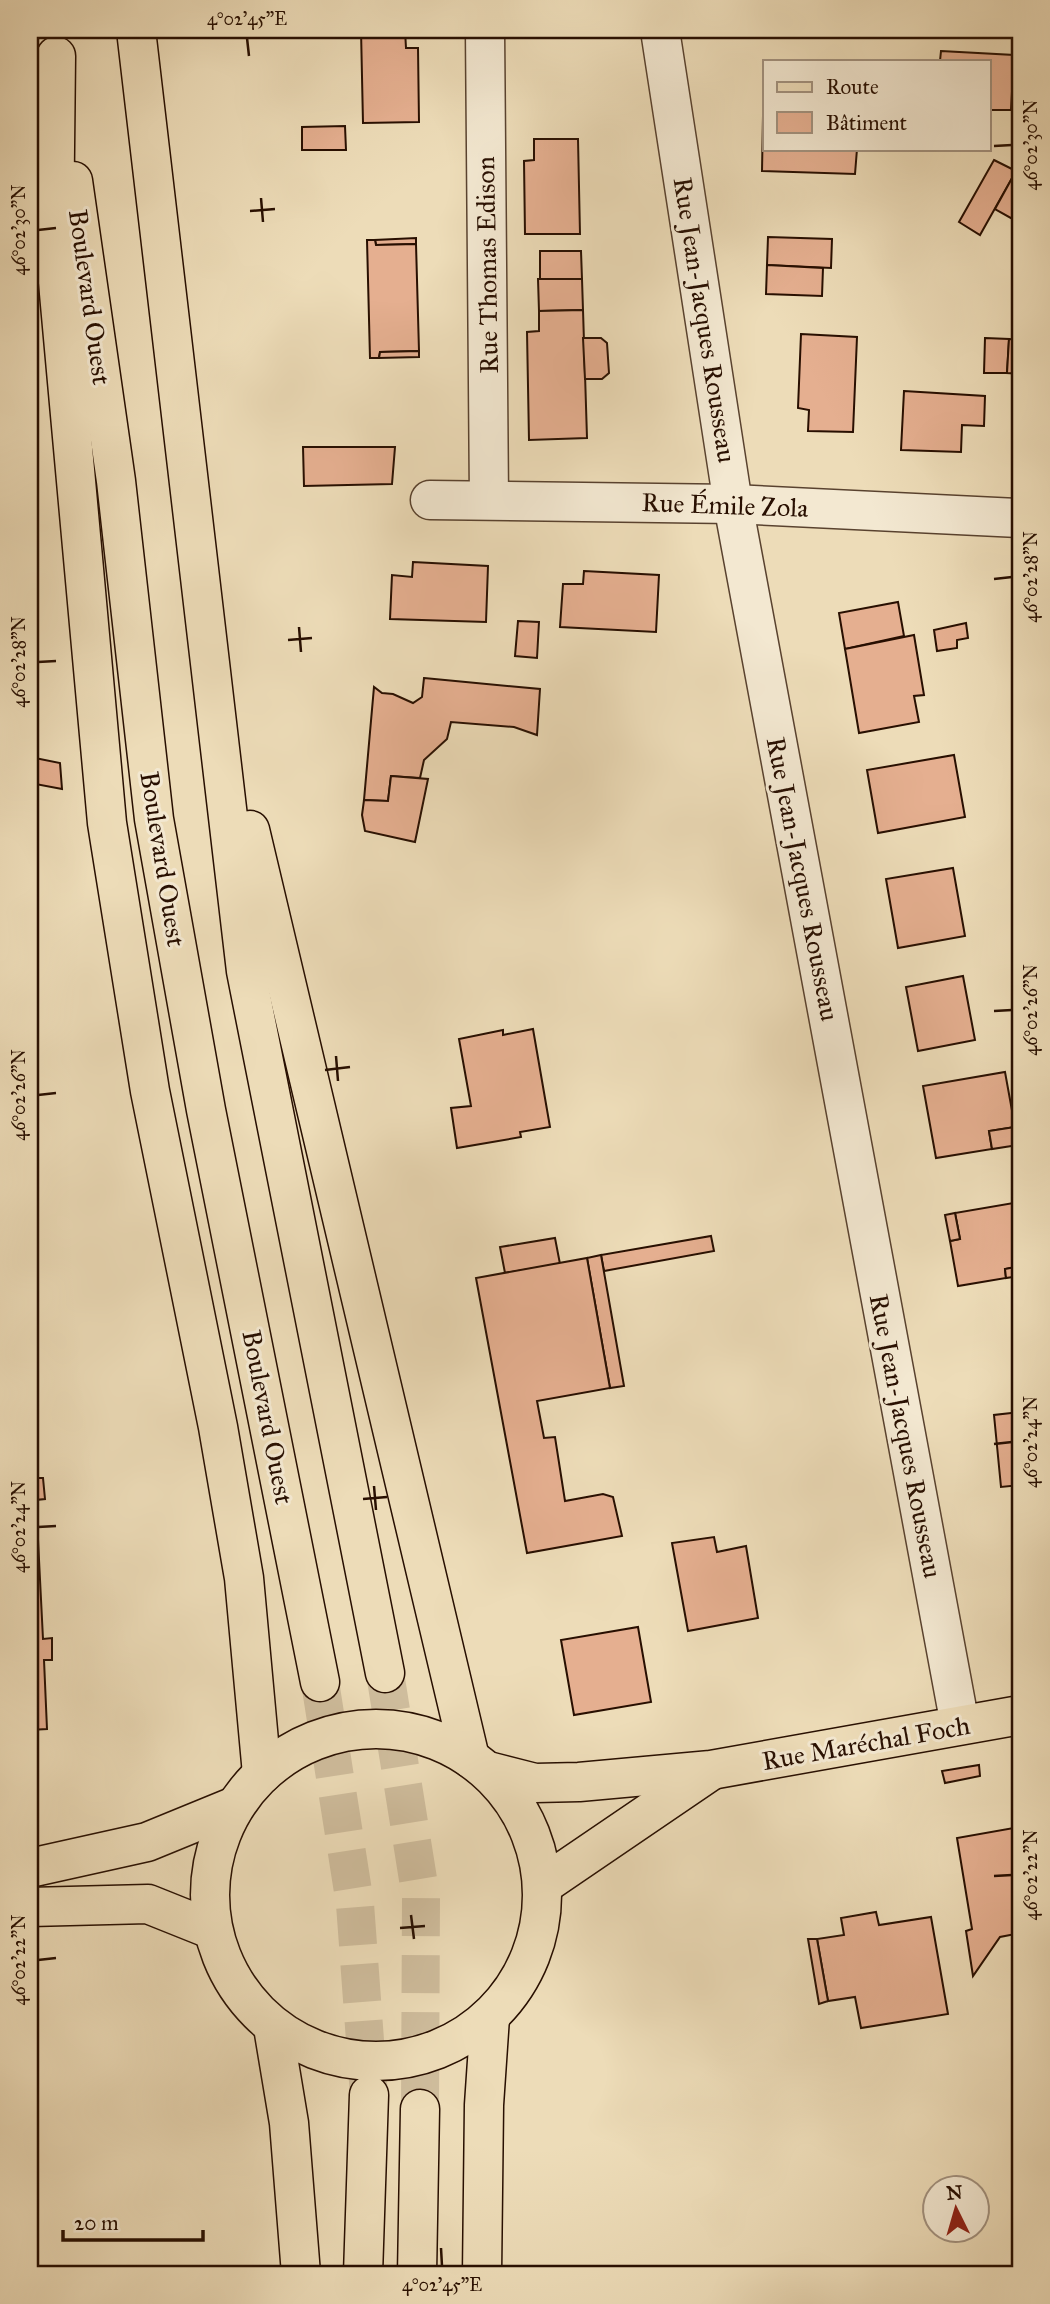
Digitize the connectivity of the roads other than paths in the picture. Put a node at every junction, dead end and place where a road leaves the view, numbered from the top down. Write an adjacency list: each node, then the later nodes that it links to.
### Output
1 (136, 30): 9 (main road)
2 (485, 30): 6 (street, Rue Thomas Edison)
3 (660, 30): 7 (street, Rue Jean-Jacques Rousseau)
4 (54, 43): 11 (main road, Boulevard Ouest); 16 (main road)
5 (429, 500): 6 (street, Rue Émile Zola)
6 (489, 500): 7 (street, Rue Émile Zola)
7 (733, 503): 8 (street, Rue Émile Zola); 13 (street, Rue Jean-Jacques Rousseau)
8 (1020, 518)
9 (211, 674): 10 (main road); 14 (main road)
10 (385, 1673)
11 (320, 1682)
12 (1020, 1715): 13 (main road, Rue Maréchal Foch)
13 (960, 1725): 15 (main road, Rue Maréchal Foch)
14 (479, 1765): 15 (main road, Rue Maréchal Foch); 16 (main road); 19 (main road)
15 (711, 1770): 19 (main road, Rue Maréchal Foch)
16 (262, 1774): 17 (main road)
17 (235, 1806): 18 (main road); 21 (main road)
18 (30, 1868)
19 (543, 1885): 22 (main road)
20 (30, 1908): 21 (main road)
21 (213, 1930): 23 (main road)
22 (490, 2017): 23 (main road); 29 (main road)
23 (273, 2027): 26 (main road)
24 (369, 2095): 27 (main road)
25 (420, 2109): 28 (main road)
26 (300, 2274)
27 (363, 2274)
28 (417, 2274)
29 (482, 2274)

